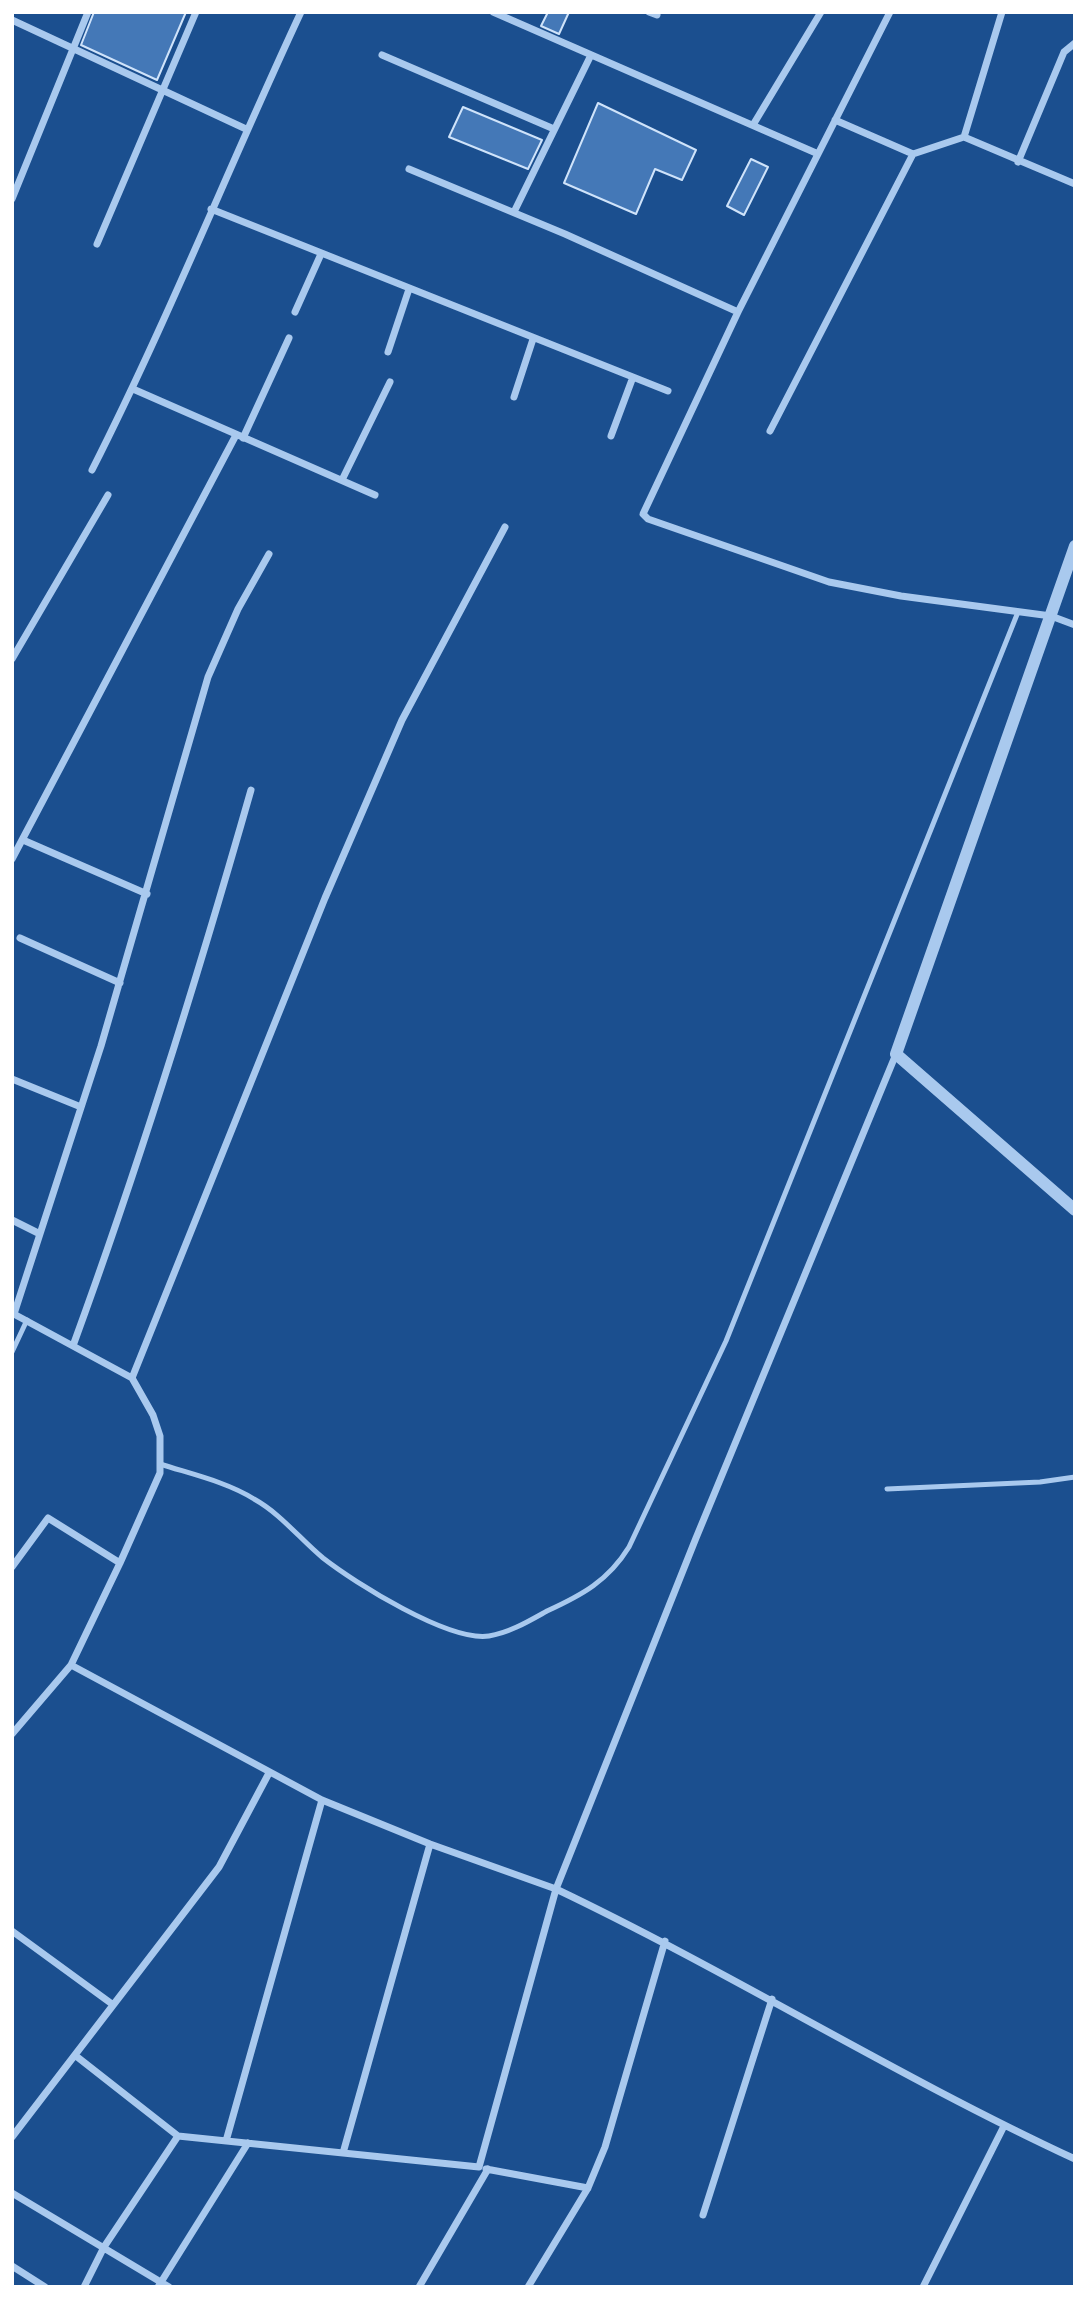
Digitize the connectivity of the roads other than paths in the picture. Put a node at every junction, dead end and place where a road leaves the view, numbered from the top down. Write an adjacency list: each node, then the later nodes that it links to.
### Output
1 (88, 12): 10 (street)
2 (196, 12): 13 (street)
3 (301, 12): 16 (street)
4 (493, 12): 12 (street)
5 (821, 12): 15 (street)
6 (890, 12): 14 (street)
7 (1002, 12): 18 (street)
8 (12, 20): 10 (street)
9 (1075, 43): 21 (street)
10 (73, 49): 13 (street); 24 (street)
11 (382, 55): 17 (street)
12 (591, 55): 15 (street); 17 (street)
13 (161, 90): 16 (street); 27 (street)
14 (835, 120): 19 (street); 20 (street)
15 (753, 125): 19 (street)
16 (246, 129): 25 (street)
17 (554, 129): 26 (street)
18 (964, 137): 20 (street); 21 (street)
19 (816, 153): 31 (street)
20 (913, 154): 40 (street)
21 (1018, 162): 23 (street)
22 (409, 169): 26 (street)
23 (1075, 184)
24 (12, 199)
25 (211, 209): 28 (street); 37 (street)
26 (514, 212): 31 (street)
27 (97, 244)
28 (321, 254): 29 (street); 30 (street)
29 (409, 289): 33 (street); 34 (street)
30 (295, 312)
31 (738, 312): 50 (street)
32 (289, 338): 42 (street)
33 (533, 339): 35 (street); 39 (street)
34 (388, 352)
35 (633, 377): 38 (street); 41 (street)
36 (390, 382): 44 (street)
37 (133, 389): 42 (street); 43 (street)
38 (668, 391)
39 (514, 397)
40 (770, 431)
41 (611, 436)
42 (240, 437): 44 (street); 55 (street)
43 (92, 470)
44 (342, 480): 46 (street)
45 (108, 495): 53 (street)
46 (375, 495)
47 (505, 527): 70 (street)
48 (1075, 546): 51 (street)
49 (270, 554): 57 (street)
50 (1018, 612): 51 (street); 71 (lane)
51 (1051, 616): 52 (street); 60 (street)
52 (1075, 625)
53 (12, 659)
54 (251, 790): 68 (street)
55 (23, 840): 56 (street); 57 (street)
56 (12, 859)
57 (147, 894): 59 (street)
58 (20, 938): 59 (street)
59 (120, 983): 62 (street)
60 (895, 1054): 63 (street); 81 (street)
61 (12, 1079): 62 (street)
62 (81, 1107): 65 (street)
63 (1075, 1210)
64 (12, 1220): 65 (street)
65 (40, 1234): 66 (street)
66 (13, 1313): 67 (street)
67 (27, 1320): 68 (street); 69 (lane)
68 (74, 1343): 70 (street)
69 (12, 1352)
70 (132, 1378): 71 (street)
71 (160, 1464): 74 (street)
72 (1075, 1477): 73 (lane)
73 (887, 1489)
74 (120, 1563): 75 (street); 76 (street)
75 (12, 1567)
76 (71, 1665): 77 (street); 78 (street)
77 (12, 1734)
78 (269, 1773): 79 (street); 85 (street)
79 (322, 1800): 80 (street); 90 (street)
80 (430, 1844): 81 (street); 92 (street)
81 (556, 1889): 83 (street); 94 (street)
82 (12, 1931): 85 (street)
83 (665, 1941): 84 (street); 96 (street)
84 (772, 1999): 87 (street); 98 (street)
85 (111, 2004): 86 (street)
86 (76, 2056): 88 (street); 89 (street)
87 (1003, 2126): 93 (street); 107 (street)
88 (178, 2136): 90 (street); 99 (street)
89 (12, 2137)
90 (226, 2141): 91 (street)
91 (248, 2143): 92 (street); 101 (street)
92 (343, 2153): 94 (street)
93 (1075, 2159)
94 (479, 2167): 95 (street)
95 (488, 2169): 96 (street); 105 (street)
96 (588, 2188): 106 (street)
97 (12, 2193): 99 (street)
98 (703, 2215)
99 (104, 2247): 101 (street); 103 (street)
100 (12, 2266): 102 (street)
101 (160, 2284): 104 (street)
102 (45, 2287)
103 (83, 2287)
104 (169, 2287)
105 (419, 2287)
106 (528, 2287)
107 (922, 2287)

